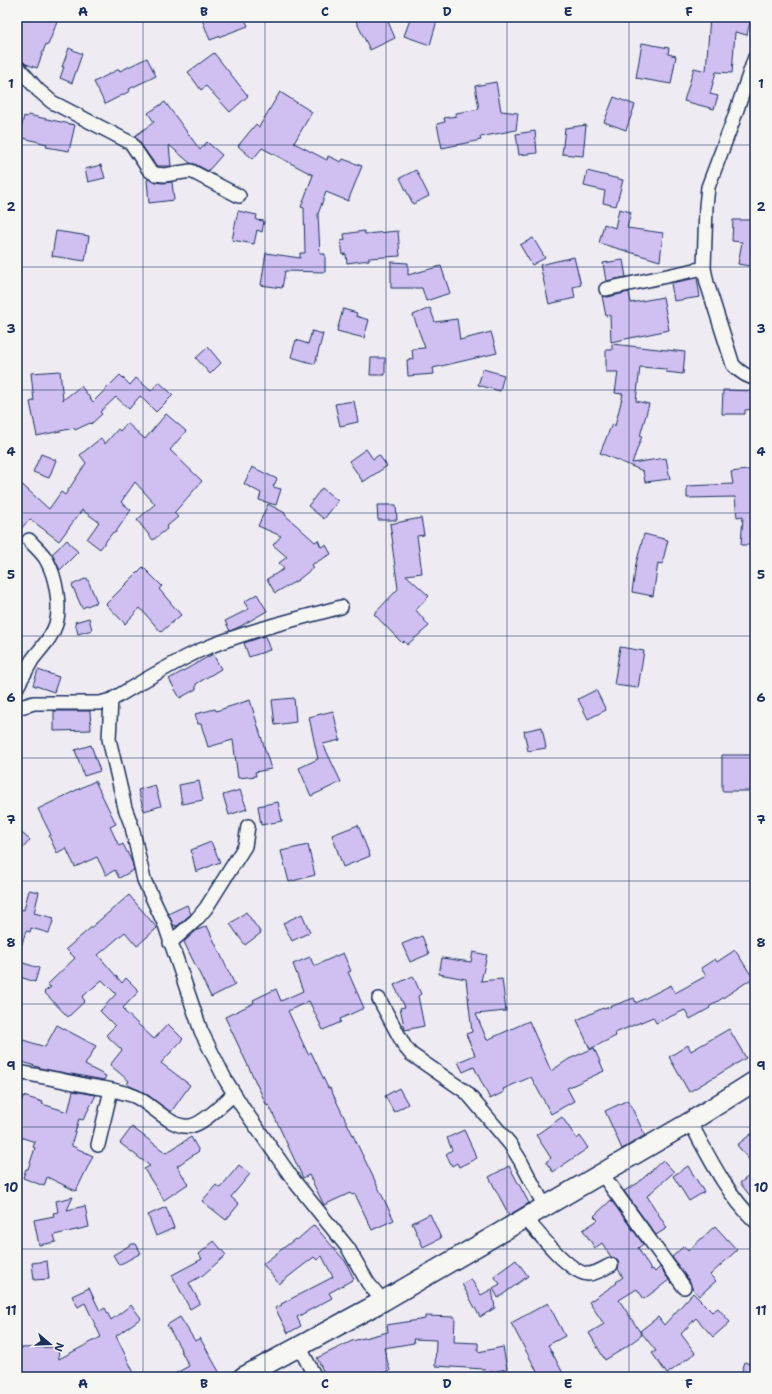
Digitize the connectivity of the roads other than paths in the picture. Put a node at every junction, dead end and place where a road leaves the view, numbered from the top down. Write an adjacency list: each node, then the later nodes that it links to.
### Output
1 (755, 57): 4 (street)
2 (17, 66): 3 (street)
3 (239, 196)
4 (704, 268): 5 (street); 6 (street)
5 (606, 289)
6 (755, 378)
7 (29, 540): 9 (street)
8 (341, 607): 11 (street)
9 (17, 687)
10 (17, 691): 12 (street)
11 (111, 700): 12 (street); 15 (street)
12 (34, 703): 13 (street)
13 (17, 708)
14 (248, 826): 15 (street)
15 (170, 943): 20 (street)
16 (378, 999): 24 (street)
17 (17, 1072): 19 (street)
18 (755, 1081): 21 (main road)
19 (112, 1090): 20 (street); 22 (street)
20 (234, 1094): 29 (street)
21 (690, 1122): 23 (main road); 26 (street)
22 (98, 1146)
23 (602, 1174): 24 (main road); 28 (street)
24 (545, 1207): 25 (main road)
25 (525, 1218): 27 (street); 29 (main road)
26 (755, 1221)
27 (611, 1265)
28 (684, 1287)
29 (383, 1301): 30 (main road)
30 (299, 1346): 31 (main road); 32 (street)
31 (243, 1377)
32 (315, 1377)

